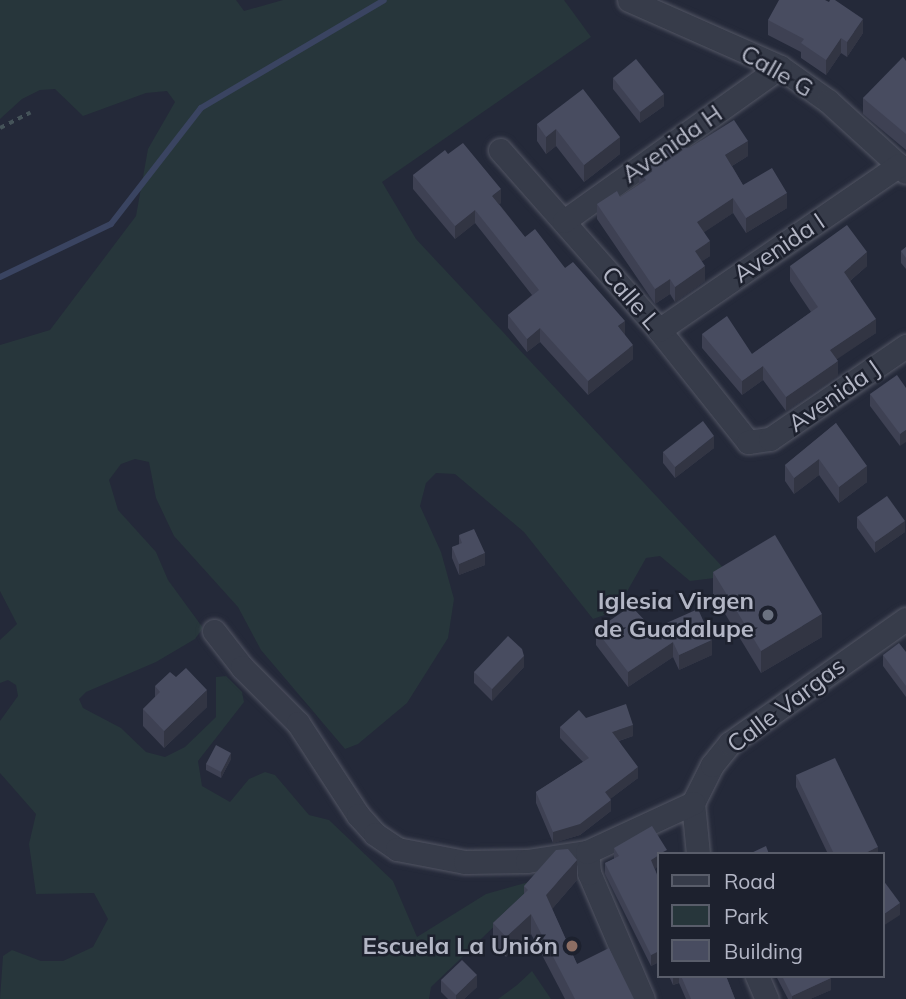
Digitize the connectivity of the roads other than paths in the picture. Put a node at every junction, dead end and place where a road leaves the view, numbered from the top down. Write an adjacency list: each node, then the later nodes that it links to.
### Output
1 (629, 0): 2 (street, Calle G)
2 (780, 67): 4 (street, Calle G); 5 (street, Avenida H)
3 (500, 150): 5 (street, Calle L)
4 (903, 169): 6 (street, Avenida I)
5 (564, 221): 6 (street, Calle L)
6 (659, 330): 8 (street, Calle L)
7 (906, 346): 8 (street, Avenida J)
8 (760, 443)
9 (906, 619): 11 (street, Calle Vargas)
10 (214, 631): 12 (street)
11 (693, 803): 12 (street); 13 (street)
12 (587, 852): 15 (street)
13 (698, 852)
14 (758, 978): 16 (street)
15 (643, 999)
16 (766, 999)

